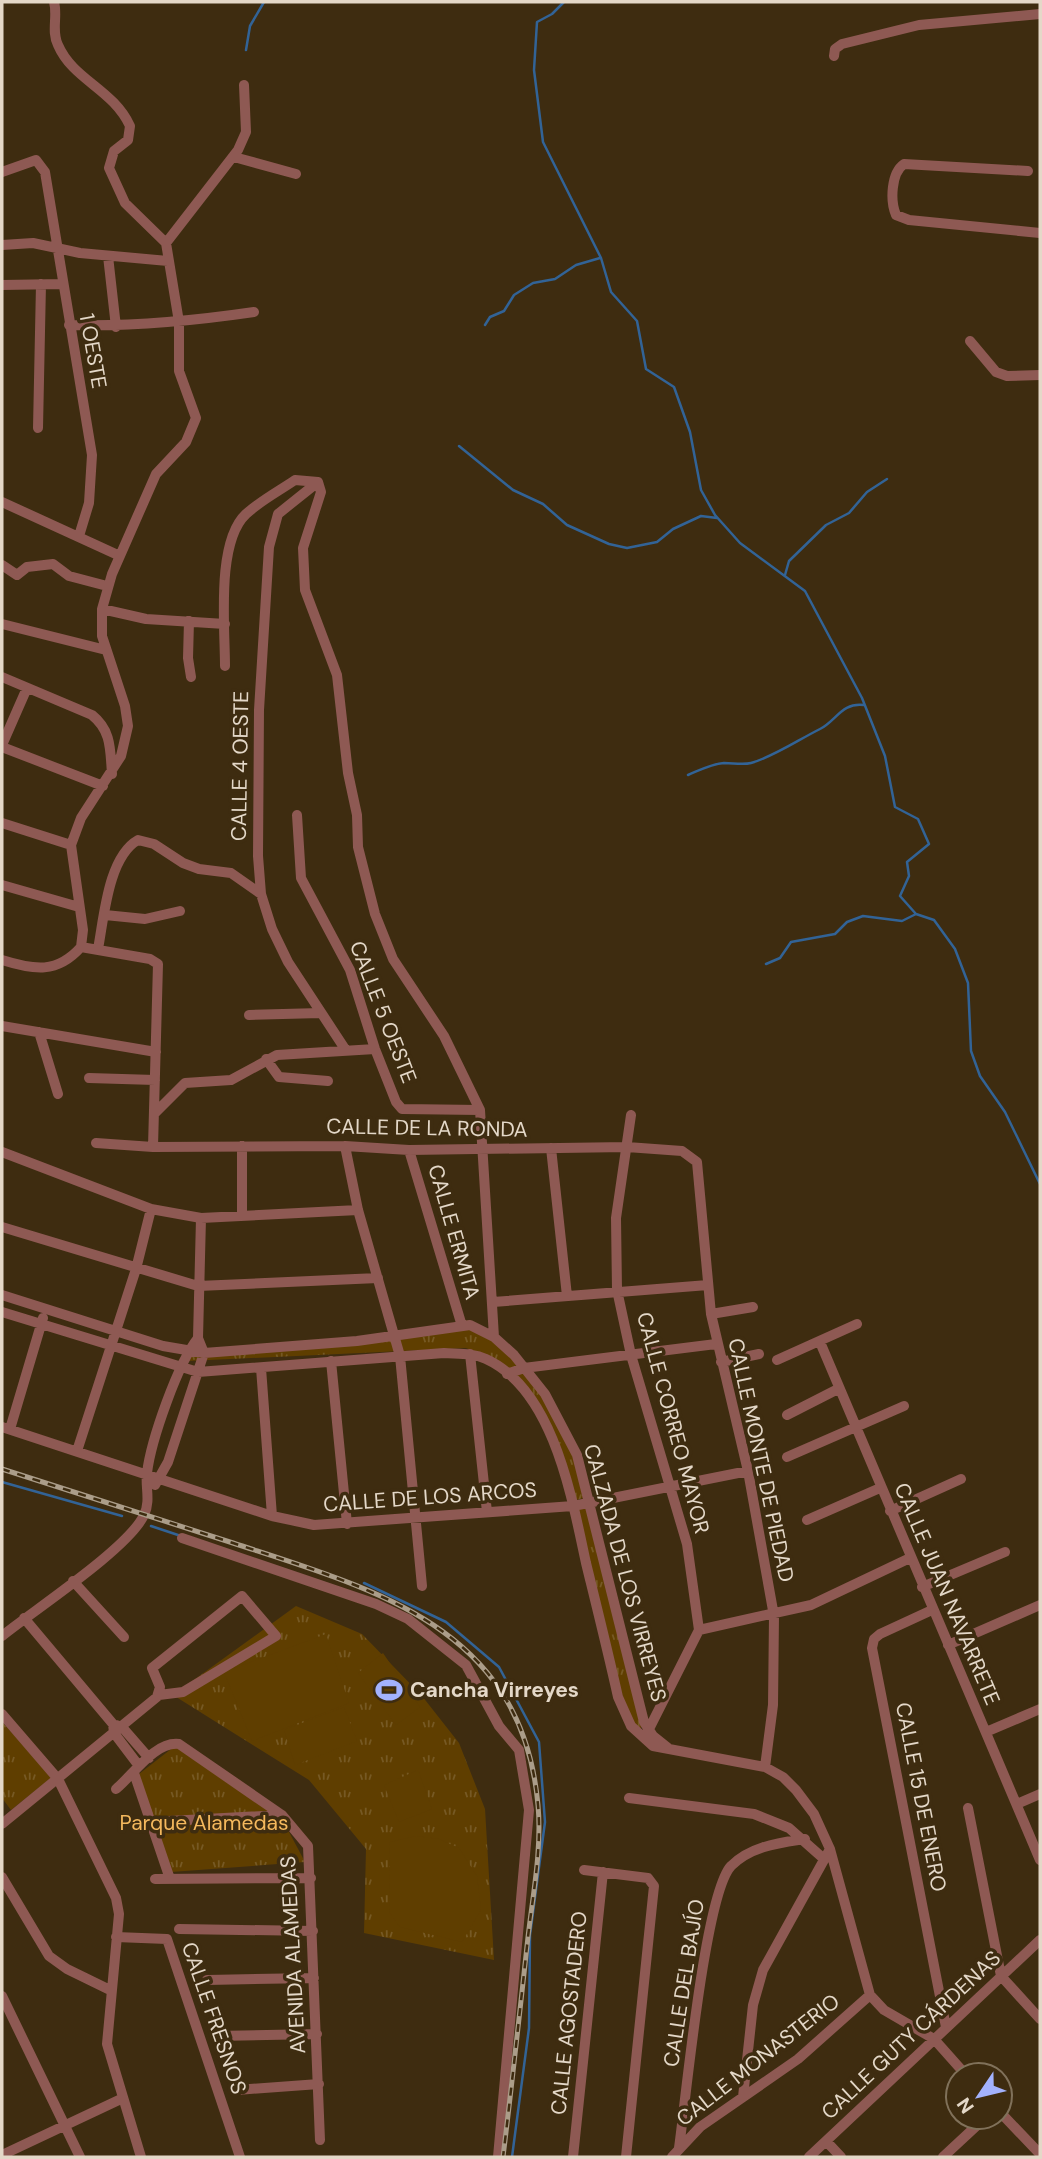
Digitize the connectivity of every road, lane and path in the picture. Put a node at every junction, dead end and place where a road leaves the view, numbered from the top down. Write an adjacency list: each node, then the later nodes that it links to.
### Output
1 (54, 2): 10 (street)
2 (1040, 14): 3 (street)
3 (834, 56)
4 (244, 85): 5 (street)
5 (234, 157): 8 (street); 10 (street)
6 (1028, 171): 9 (street)
7 (2, 172): 12 (street, 1 OESTE)
8 (296, 174)
9 (1040, 233)
10 (166, 243): 14 (street)
11 (2, 245): 12 (street)
12 (56, 246): 13 (street); 16 (street, 1 OESTE)
13 (108, 256): 14 (street); 21 (street)
14 (168, 261): 19 (street)
15 (41, 284): 16 (street); 17 (street); 24 (street)
16 (62, 284): 20 (street, 1 OESTE)
17 (2, 285)
18 (254, 312): 19 (street)
19 (179, 323): 21 (street); 28 (street)
20 (69, 325): 21 (street); 27 (street, 1 OESTE)
21 (116, 327)
22 (970, 341): 23 (street)
23 (1040, 375)
24 (38, 428)
25 (318, 482): 34 (street); 47 (street, CALLE 4 OESTE); 66 (street)
26 (2, 502): 27 (street)
27 (79, 536): 28 (street)
28 (120, 556): 30 (street)
29 (2, 565): 30 (street)
30 (107, 586): 31 (street)
31 (102, 609): 32 (street); 35 (street)
32 (189, 621): 34 (street); 38 (street)
33 (2, 624): 35 (street)
34 (225, 624): 36 (street)
35 (106, 650): 41 (street)
36 (225, 666)
37 (2, 677): 39 (street)
38 (191, 677)
39 (27, 688): 40 (street); 41 (street)
40 (2, 746): 42 (street)
41 (112, 774): 42 (street)
42 (103, 786): 45 (street)
43 (297, 815): 59 (street, CALLE 5 OESTE)
44 (2, 822): 45 (street)
45 (71, 845): 48 (street)
46 (2, 885): 48 (street)
47 (261, 894): 50 (street); 54 (street, CALLE 4 OESTE)
48 (79, 907): 51 (street)
49 (180, 911): 50 (street)
50 (105, 915): 52 (street)
51 (81, 947): 52 (street); 53 (street)
52 (98, 949): 60 (street)
53 (2, 960)
54 (321, 1013): 55 (street); 58 (street, CALLE 4 OESTE)
55 (249, 1015)
56 (2, 1026): 57 (street)
57 (39, 1032): 60 (street); 65 (street)
58 (345, 1049): 59 (street); 61 (street)
59 (375, 1049): 66 (street, CALLE 5 OESTE)
60 (156, 1052): 63 (street)
61 (266, 1059): 64 (street); 67 (street)
62 (89, 1078): 63 (street)
63 (155, 1080): 67 (street)
64 (328, 1082)
65 (58, 1094)
66 (480, 1110): 73 (street)
67 (155, 1113): 72 (street)
68 (631, 1115): 74 (street, CALLE CORREO MAYOR)
69 (96, 1143): 72 (street, CALLE DE LA RONDA)
70 (242, 1146): 71 (street, CALLE DE LA RONDA); 72 (street, CALLE DE LA RONDA); 81 (street)
71 (345, 1146): 76 (street, CALLE DE LA RONDA); 80 (street)
72 (153, 1147)
73 (484, 1147): 75 (street, CALLE DE LA RONDA); 76 (street, CALLE DE LA RONDA); 91 (street)
74 (627, 1147): 75 (street, CALLE DE LA RONDA); 78 (street, CALLE DE LA RONDA); 88 (street, CALLE CORREO MAYOR)
75 (551, 1148): 90 (street)
76 (409, 1150): 98 (street, CALLE ERMITA)
77 (2, 1152): 79 (street)
78 (697, 1162): 86 (street, CALLE MONTE DE PIEDAD)
79 (151, 1209): 82 (street); 84 (street)
80 (358, 1210): 81 (street); 85 (street)
81 (242, 1216): 82 (street)
82 (201, 1218): 87 (street)
83 (2, 1227): 84 (street)
84 (136, 1269): 87 (street); 99 (street)
85 (378, 1278): 87 (street); 100 (street)
86 (708, 1285): 88 (street); 95 (street, CALLE MONTE DE PIEDAD)
87 (198, 1286): 102 (street)
88 (617, 1290): 90 (street); 110 (street, CALLE CORREO MAYOR)
89 (2, 1295): 93 (street)
90 (567, 1296): 91 (street)
91 (493, 1302): 101 (street)
92 (753, 1307): 95 (street)
93 (45, 1309): 96 (street); 99 (street)
94 (2, 1312): 96 (street)
95 (711, 1314): 104 (street, CALLE MONTE DE PIEDAD)
96 (41, 1324): 105 (street); 123 (street)
97 (857, 1324): 103 (street)
98 (462, 1326): 100 (street, CALZADA DE LOS VIRREYES); 101 (street, CALZADA DE LOS VIRREYES)
99 (117, 1331): 105 (street); 106 (street)
100 (396, 1336): 107 (street, CALZADA DE LOS VIRREYES); 111 (street)
101 (494, 1337): 117 (street, CALZADA DE LOS VIRREYES)
102 (198, 1339): 106 (street); 107 (street)
103 (820, 1342): 112 (street); 120 (street, CALLE JUAN NAVARRETE)
104 (716, 1343): 110 (street); 114 (street, CALLE MONTE DE PIEDAD)
105 (111, 1347): 115 (street); 125 (street)
106 (188, 1352): 107 (street, CALZADA DE LOS VIRREYES); 115 (street)
107 (204, 1353): 118 (street)
108 (470, 1354): 111 (street, CALZADA DE LOS VIRREYES); 119 (street, CALZADA DE LOS VIRREYES); 137 (street)
109 (758, 1354): 114 (street)
110 (631, 1355): 117 (street); 132 (street, CALLE CORREO MAYOR)
111 (400, 1356): 113 (street, CALZADA DE LOS VIRREYES); 139 (street)
112 (777, 1360)
113 (331, 1361): 116 (street, CALZADA DE LOS VIRREYES); 141 (street)
114 (721, 1362): 127 (street, CALLE MONTE DE PIEDAD)
115 (181, 1368): 118 (street, CALZADA DE LOS VIRREYES); 128 (street)
116 (261, 1368): 118 (street, CALZADA DE LOS VIRREYES); 138 (street)
117 (524, 1368): 119 (street); 134 (street, CALZADA DE LOS VIRREYES)
118 (198, 1372): 130 (street)
119 (507, 1374): 135 (street, CALZADA DE LOS VIRREYES)
120 (838, 1389): 122 (street); 124 (street, CALLE JUAN NAVARRETE)
121 (904, 1406): 124 (street)
122 (787, 1415)
123 (6, 1428): 125 (street, CALLE DE LOS ARCOS)
124 (855, 1429): 126 (street); 131 (street, CALLE JUAN NAVARRETE)
125 (77, 1451): 128 (street, CALLE DE LOS ARCOS)
126 (787, 1457)
127 (748, 1471): 132 (street, CALLE DE LOS ARCOS); 150 (street, CALLE MONTE DE PIEDAD)
128 (146, 1475): 130 (street, CALLE DE LOS ARCOS); 133 (street)
129 (961, 1479): 136 (street)
130 (160, 1480): 133 (street); 138 (street, CALLE DE LOS ARCOS)
131 (880, 1488): 136 (street, CALLE JUAN NAVARRETE); 140 (street)
132 (672, 1489): 134 (street, CALLE DE LOS ARCOS); 152 (street, CALLE CORREO MAYOR)
133 (149, 1492): 145 (street)
134 (588, 1503): 135 (street, CALLE DE LOS ARCOS); 160 (street, CALZADA DE LOS VIRREYES)
135 (573, 1506): 137 (street, CALLE DE LOS ARCOS); 162 (street, CALZADA DE LOS VIRREYES)
136 (890, 1511): 144 (street, CALLE JUAN NAVARRETE)
137 (487, 1512): 139 (street, CALLE DE LOS ARCOS)
138 (272, 1516): 141 (street, CALLE DE LOS ARCOS)
139 (415, 1517): 141 (street, CALLE DE LOS ARCOS); 146 (street)
140 (807, 1520)
141 (346, 1524)
142 (182, 1538): 215 (street)
143 (1005, 1552): 147 (street)
144 (909, 1558): 147 (street, CALLE JUAN NAVARRETE); 150 (street)
145 (73, 1581): 151 (street); 154 (street)
146 (422, 1586)
147 (922, 1587): 149 (street, CALLE JUAN NAVARRETE)
148 (1040, 1605): 155 (street)
149 (932, 1610): 155 (street, CALLE JUAN NAVARRETE); 195 (street, CALLE 15 DE ENERO)
150 (774, 1616): 152 (street); 164 (street, CALLE MONTE DE PIEDAD)
151 (24, 1618): 153 (street); 159 (street)
152 (699, 1630): 160 (street)
153 (2, 1636)
154 (124, 1637)
155 (948, 1645): 161 (street, CALLE JUAN NAVARRETE)
156 (159, 1695): 156 (street); 159 (street)
157 (1040, 1709): 161 (street)
158 (2, 1714): 165 (street)
159 (116, 1728): 163 (street); 165 (street)
160 (648, 1731): 162 (street, CALZADA DE LOS VIRREYES)
161 (986, 1732): 169 (street, CALLE JUAN NAVARRETE)
162 (670, 1750): 164 (street, CALZADA DE LOS VIRREYES)
163 (141, 1766): 166 (street, AVENIDA ALAMEDAS); 171 (street, AVENIDA ALAMEDAS); 172 (street)
164 (765, 1767): 175 (street, CALZADA DE LOS VIRREYES)
165 (58, 1779): 173 (street); 186 (street)
166 (116, 1789)
167 (1040, 1794): 169 (street)
168 (629, 1798): 174 (street)
169 (1017, 1804): 177 (street, CALLE JUAN NAVARRETE)
170 (968, 1808): 188 (street)
171 (282, 1815): 172 (street); 181 (street, AVENIDA ALAMEDAS)
172 (150, 1822): 183 (street)
173 (2, 1824)
174 (805, 1839): 176 (street); 210 (street, CALLE DEL BAJÍO)
175 (830, 1849): 176 (street); 193 (street, CALZADA DE LOS VIRREYES)
176 (824, 1859): 202 (street)
177 (1040, 1860)
178 (584, 1870): 179 (street)
179 (603, 1872): 216 (street, CALLE AGOSTADERO); 217 (street, CALLE DEL BAJÍO)
180 (2, 1877): 191 (street)
181 (311, 1878): 183 (street); 185 (street, AVENIDA ALAMEDAS)
182 (155, 1879): 183 (street)
183 (170, 1879)
184 (179, 1928): 185 (street)
185 (313, 1931): 189 (street, AVENIDA ALAMEDAS)
186 (116, 1937): 191 (street); 214 (street, CALLE FRESNOS)
187 (1040, 1940): 188 (street, CALLE GUTY CÁRDENAS)
188 (1001, 1976): 194 (street); 195 (street, CALLE GUTY CÁRDENAS)
189 (314, 1978): 190 (street); 196 (street, AVENIDA ALAMEDAS)
190 (207, 1980)
191 (110, 1990): 203 (street)
192 (2, 1996): 204 (street)
193 (870, 1996): 198 (street); 202 (street, CALLE MONASTERIO)
194 (1040, 2019)
195 (946, 2027): 198 (street, CALLE GUTY CÁRDENAS)
196 (317, 2034): 197 (street); 200 (street, AVENIDA ALAMEDAS)
197 (216, 2036)
198 (934, 2039): 199 (street); 208 (street, CALLE GUTY CÁRDENAS)
199 (954, 2061)
200 (318, 2084): 201 (street); 207 (street, AVENIDA ALAMEDAS)
201 (237, 2090)
202 (743, 2098): 210 (street, CALLE MONASTERIO)
203 (121, 2099): 204 (street); 213 (street)
204 (64, 2124): 211 (street); 212 (street)
205 (1014, 2127): 209 (street)
206 (971, 2131): 220 (street)
207 (320, 2140)
208 (827, 2141): 218 (street, CALLE GUTY CÁRDENAS); 219 (street)
209 (1036, 2151): 221 (street)
210 (676, 2153)
211 (2, 2155)
212 (80, 2157)
213 (141, 2157)
214 (240, 2157)
215 (498, 2157)
216 (573, 2157)
217 (626, 2157)
218 (809, 2157)
219 (841, 2157)
220 (943, 2157)
221 (1023, 2157)

